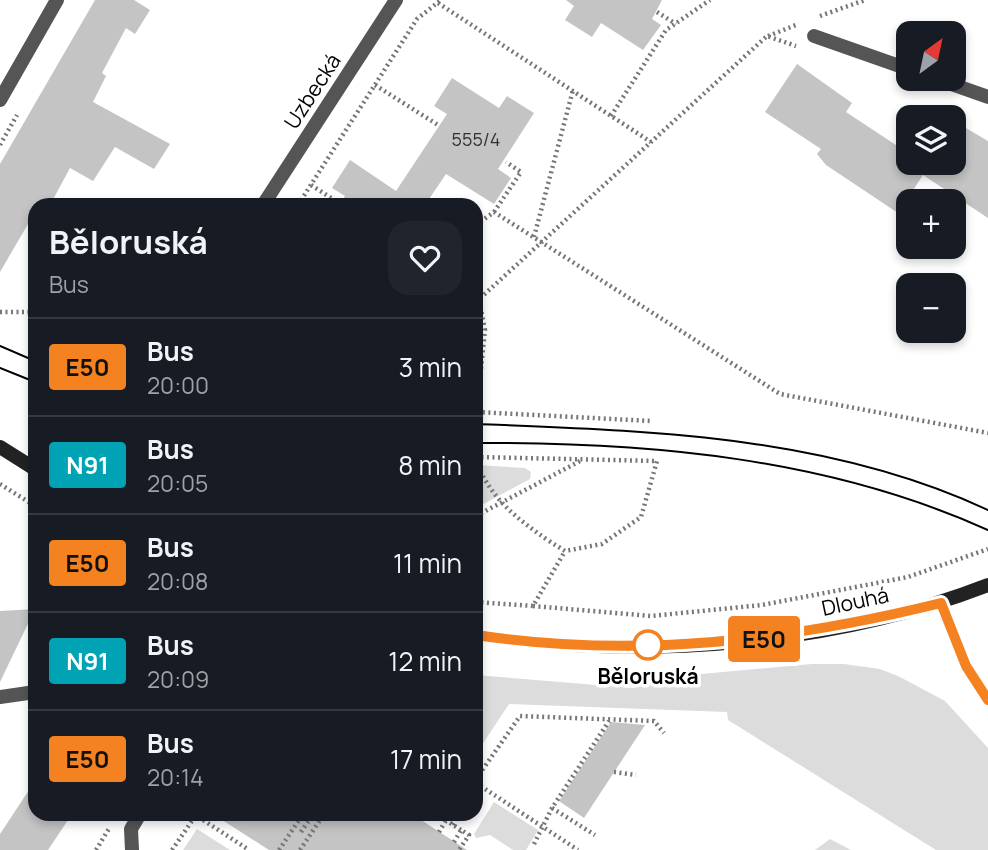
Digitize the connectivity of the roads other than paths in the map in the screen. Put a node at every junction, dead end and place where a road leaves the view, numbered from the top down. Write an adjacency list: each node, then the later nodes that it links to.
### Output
1 (57, 0): 7 (street)
2 (396, 0): 8 (street, Uzbecká)
3 (814, 36): 4 (street)
4 (896, 65)
5 (966, 89): 6 (street)
6 (988, 97)
7 (0, 100)
8 (268, 198)
9 (0, 447): 10 (street)
10 (28, 464)
11 (988, 585): 12 (street, Dlouhá)
12 (941, 603): 13 (street, Dlouhá); 16 (street)
13 (483, 636)
14 (28, 693): 15 (street)
15 (0, 697)
16 (988, 700)
17 (136, 821): 18 (street)
18 (132, 850)

